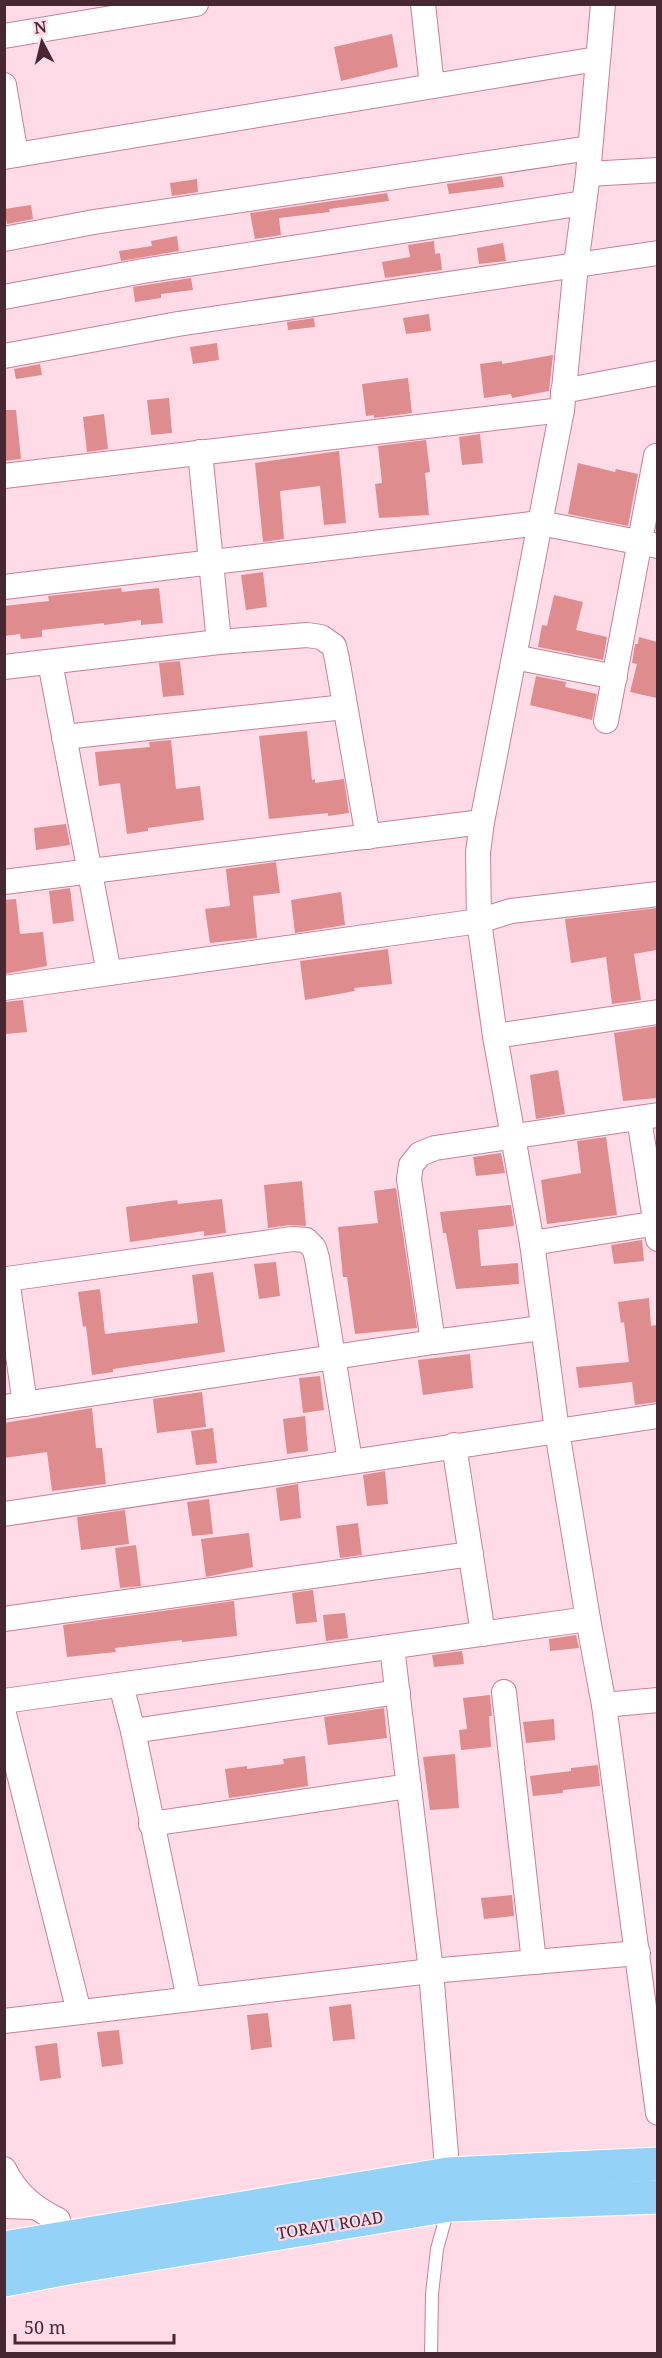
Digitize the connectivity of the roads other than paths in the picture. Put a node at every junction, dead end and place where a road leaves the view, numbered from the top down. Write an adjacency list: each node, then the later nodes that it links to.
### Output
1 (196, 4): 4 (street)
2 (423, 4): 8 (street)
3 (603, 4): 6 (street)
4 (149, 8): 5 (street)
5 (5, 34)
6 (597, 59): 8 (street); 9 (street)
7 (4, 85): 10 (street)
8 (432, 86): 10 (street)
9 (590, 148): 12 (street); 14 (street)
10 (10, 156)
11 (657, 170): 12 (street)
12 (588, 174): 13 (street)
13 (584, 203): 16 (street); 17 (street)
14 (4, 239)
15 (657, 253): 16 (street)
16 (576, 266): 18 (street); 20 (street)
17 (4, 297)
18 (4, 356)
19 (657, 373): 20 (street)
20 (562, 400): 21 (street); 24 (street)
21 (200, 452): 23 (street); 26 (street)
22 (657, 456): 25 (street)
23 (4, 476)
24 (540, 523): 25 (street); 26 (street); 29 (street)
25 (649, 545): 32 (street)
26 (212, 562): 27 (street); 28 (street)
27 (4, 587)
28 (219, 642): 30 (street); 33 (street)
29 (514, 657): 32 (street); 36 (street)
30 (50, 662): 31 (street); 35 (street)
31 (4, 667)
32 (615, 677): 34 (street)
33 (345, 707): 35 (street); 37 (street)
34 (606, 721)
35 (63, 737): 38 (street)
36 (482, 822): 37 (street); 41 (street)
37 (368, 837): 38 (street)
38 (90, 871): 39 (street); 42 (street)
39 (4, 882)
40 (657, 894): 41 (street)
41 (479, 921): 42 (street); 45 (street)
42 (109, 973): 43 (street)
43 (4, 988)
44 (657, 1012): 45 (street)
45 (495, 1036): 47 (street)
46 (648, 1117): 47 (street); 48 (street)
47 (512, 1135): 49 (street); 52 (street)
48 (657, 1228): 49 (street)
49 (532, 1243): 51 (street)
50 (6, 1271): 53 (street); 54 (street)
51 (542, 1328): 52 (street); 56 (street)
52 (433, 1342): 53 (street)
53 (333, 1359): 54 (street); 58 (street)
54 (15, 1405)
55 (657, 1416): 56 (street)
56 (557, 1431): 57 (street); 62 (street)
57 (454, 1445): 58 (street); 60 (street)
58 (350, 1461): 59 (street)
59 (4, 1514)
60 (471, 1554): 61 (street); 63 (street)
61 (4, 1619)
62 (588, 1619): 63 (street); 70 (street)
63 (483, 1634): 64 (street)
64 (392, 1647): 65 (street); 66 (street)
65 (121, 1685): 69 (street); 72 (street)
66 (398, 1692): 72 (street); 73 (street)
67 (504, 1692): 76 (street)
68 (657, 1700): 70 (street)
69 (4, 1701)
70 (604, 1705): 75 (street)
71 (4, 1714): 79 (street)
72 (133, 1731): 74 (street)
73 (409, 1786): 74 (street); 77 (street)
74 (151, 1824): 78 (street)
75 (638, 1953): 76 (street); 81 (street)
76 (534, 1962): 77 (street)
77 (431, 1971): 78 (street); 84 (street)
78 (189, 1999): 79 (street)
79 (79, 2012): 80 (street)
80 (4, 2021)
81 (657, 2113)
82 (657, 2164): 84 (highway, TORAVI ROAD)
83 (4, 2169): 87 (street)
84 (449, 2190): 85 (highway, TORAVI ROAD); 88 (highway, TORAVI ROAD); 90 (highway, TORAVI ROAD); 91 (lane)
85 (657, 2197)
86 (4, 2206): 87 (street)
87 (33, 2207): 88 (street)
88 (61, 2237): 89 (highway, TORAVI ROAD)
89 (4, 2247)
90 (4, 2280)
91 (428, 2351)

